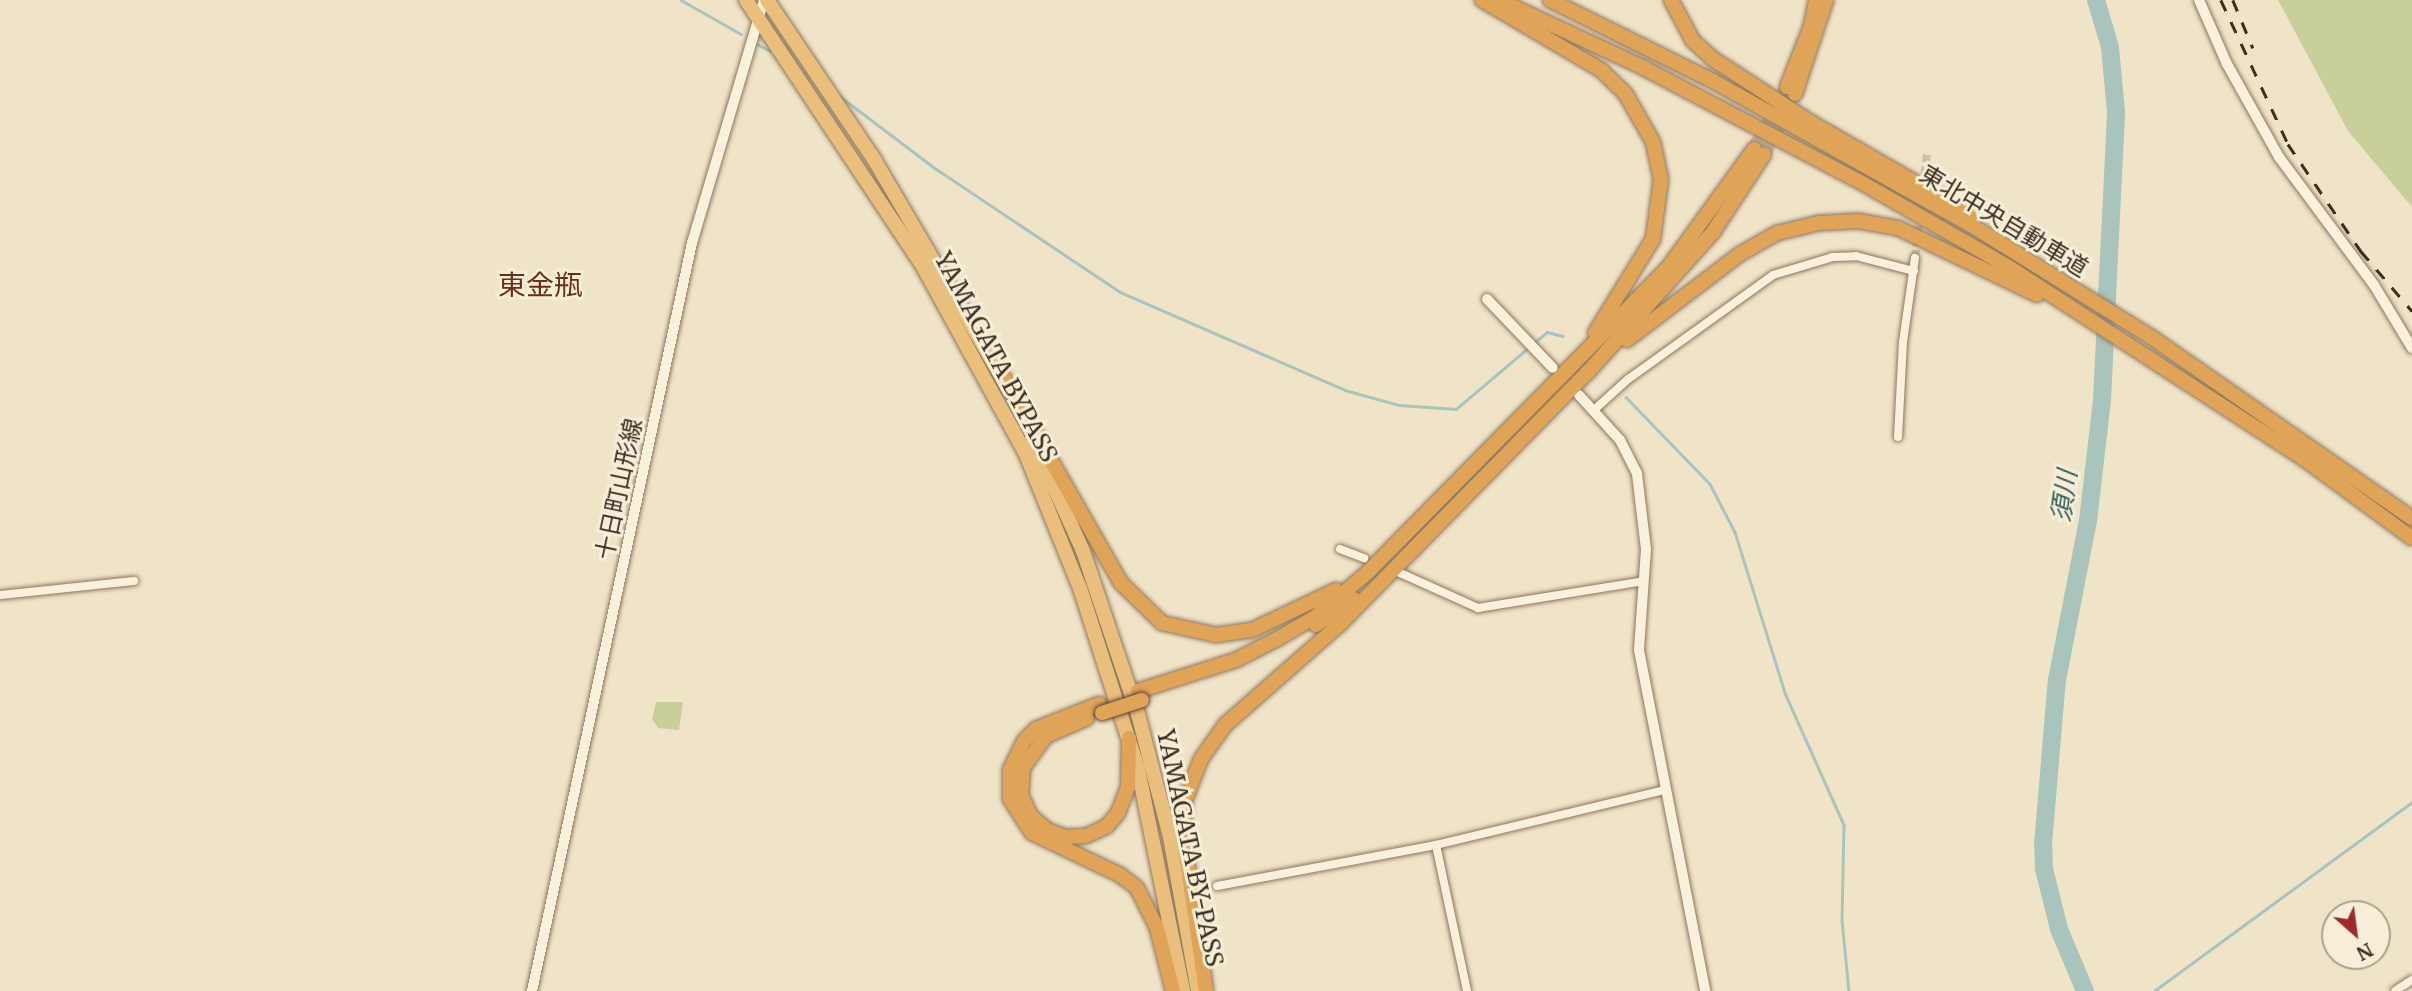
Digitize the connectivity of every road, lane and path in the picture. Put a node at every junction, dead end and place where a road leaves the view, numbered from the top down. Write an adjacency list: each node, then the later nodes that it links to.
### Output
1 (746, 0): 10 (highway, YAMAGATA BYPASS)
2 (765, 0): 10 (main road, 十日町山形線); 20 (highway, YAMAGATA BYPASS)
3 (1482, 0): 17 (highway)
4 (1499, 0): 12 (highway, 東北中央自動車道)
5 (1550, 0): 11 (highway, 東北中央自動車道)
6 (1671, 0): 11 (highway)
7 (1816, 0): 8 (highway)
8 (1826, 0)
9 (2199, 0): 16 (street)
10 (756, 16): 34 (highway, YAMAGATA BYPASS); 39 (main road, 十日町山形線)
11 (1972, 220): 24 (highway, 東北中央自動車道)
12 (1965, 250): 19 (highway); 25 (highway)
13 (1915, 258): 14 (street)
14 (1914, 271): 22 (street); 23 (street)
15 (1487, 299): 18 (street)
16 (2412, 348)
17 (1576, 360): 19 (highway); 27 (highway)
18 (1553, 368)
19 (1588, 372): 28 (highway)
20 (1004, 378): 27 (highway); 42 (highway, YAMAGATA BYPASS)
21 (1579, 394): 22 (street)
22 (1594, 410): 30 (street)
23 (1898, 437)
24 (2412, 518)
25 (2412, 538)
26 (1340, 549): 27 (street)
27 (1366, 565): 32 (highway)
28 (1394, 571): 30 (street); 32 (highway); 43 (highway)
29 (134, 581): 31 (street)
30 (1644, 581): 35 (street)
31 (0, 595)
32 (1140, 696): 33 (highway)
33 (1100, 708): 34 (highway); 40 (highway)
34 (1129, 738): 41 (highway, YAMAGATA BYPASS)
35 (1665, 790): 36 (street); 45 (street)
36 (1436, 845): 37 (street); 44 (street)
37 (1217, 886)
38 (2412, 980): 46 (street)
39 (532, 991)
40 (1173, 991)
41 (1183, 991)
42 (1198, 991)
43 (1206, 991)
44 (1467, 991)
45 (1705, 991)
46 (2395, 991)

